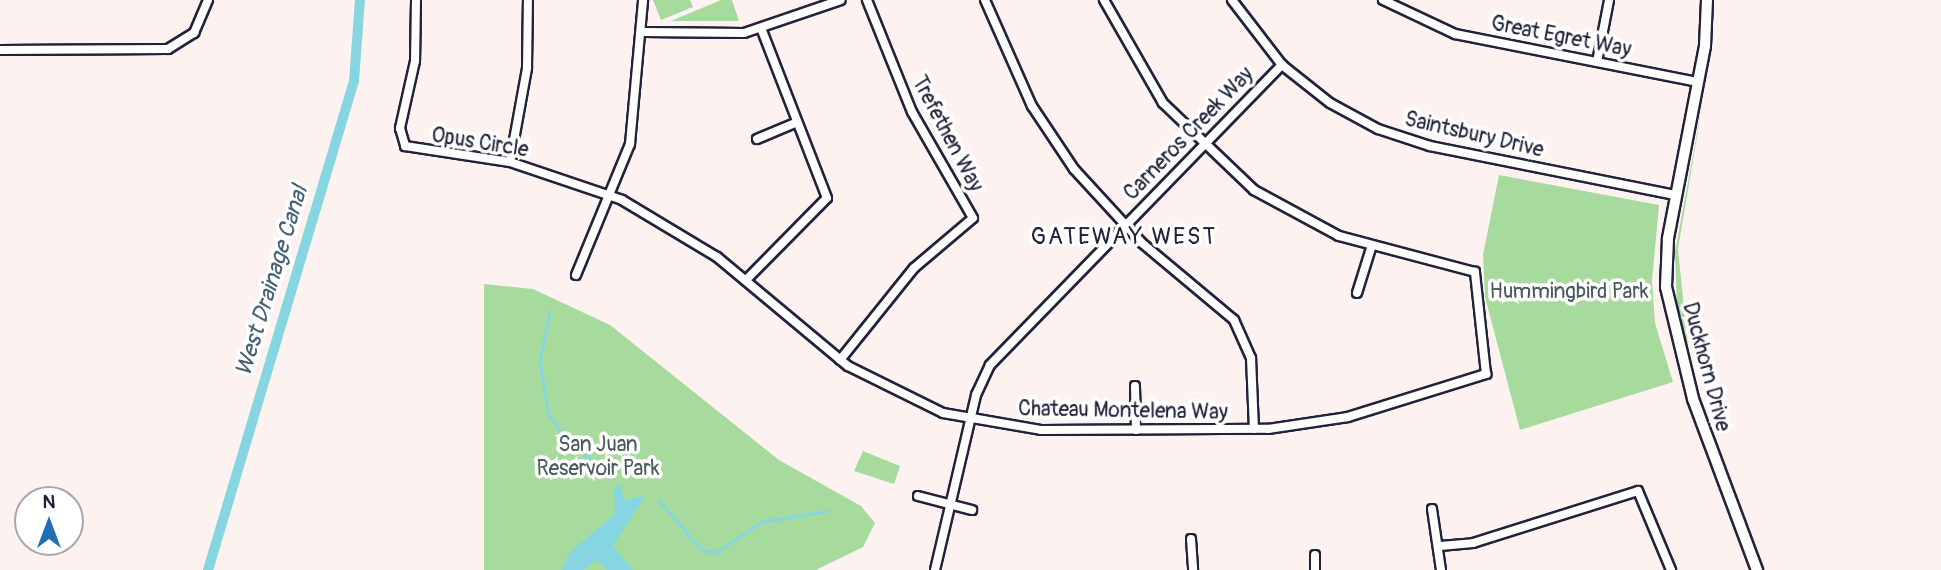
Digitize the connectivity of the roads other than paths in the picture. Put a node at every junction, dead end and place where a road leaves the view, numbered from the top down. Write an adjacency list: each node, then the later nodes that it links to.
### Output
1 (208, 0): 15 (street)
2 (416, 0): 22 (street, Opus Circle)
3 (528, 0): 22 (street)
4 (643, 0): 14 (street)
5 (841, 0): 13 (street)
6 (867, 0): 30 (street, Trefethen Way)
7 (985, 0): 25 (street)
8 (1104, 0): 21 (street)
9 (1231, 0): 17 (street, Saintsbury Drive)
10 (1383, 0): 16 (street, Great Egret Way)
11 (1609, 0): 16 (street)
12 (1707, 0): 18 (street, Duckhorn Drive)
13 (762, 30): 14 (street); 19 (street)
14 (644, 32): 23 (street)
15 (0, 50)
16 (1597, 62): 18 (street, Great Egret Way)
17 (1282, 65): 21 (street, Carneros Creek Way); 24 (street, Saintsbury Drive)
18 (1698, 82): 24 (street, Duckhorn Drive)
19 (795, 123): 20 (street); 28 (street)
20 (757, 139)
21 (1202, 146): 25 (street, Carneros Creek Way); 26 (street)
22 (510, 162): 23 (street, Opus Circle)
23 (612, 195): 27 (street); 28 (street, Chateau Montelena Way)
24 (1676, 195): 47 (street, Duckhorn Drive)
25 (1125, 226): 32 (street, Carneros Creek Way); 33 (street)
26 (1371, 248): 29 (street); 33 (street, Chateau Montelena Way)
27 (576, 275)
28 (746, 280): 30 (street, Chateau Montelena Way)
29 (1357, 293)
30 (840, 360): 32 (street, Chateau Montelena Way)
31 (1135, 386): 34 (street)
32 (970, 420): 34 (street, Chateau Montelena Way); 36 (street, Carneros Creek Way)
33 (1254, 429): 34 (street, Chateau Montelena Way)
34 (1136, 430)
35 (918, 496): 36 (street)
36 (950, 505): 38 (street); 42 (street, Carneros Creek Way)
37 (1432, 509): 40 (street)
38 (972, 510)
39 (1191, 539): 43 (street)
40 (1440, 546): 45 (street); 46 (street)
41 (1315, 555): 44 (street)
42 (935, 570)
43 (1193, 570)
44 (1315, 570)
45 (1441, 570)
46 (1671, 570)
47 (1757, 570)

